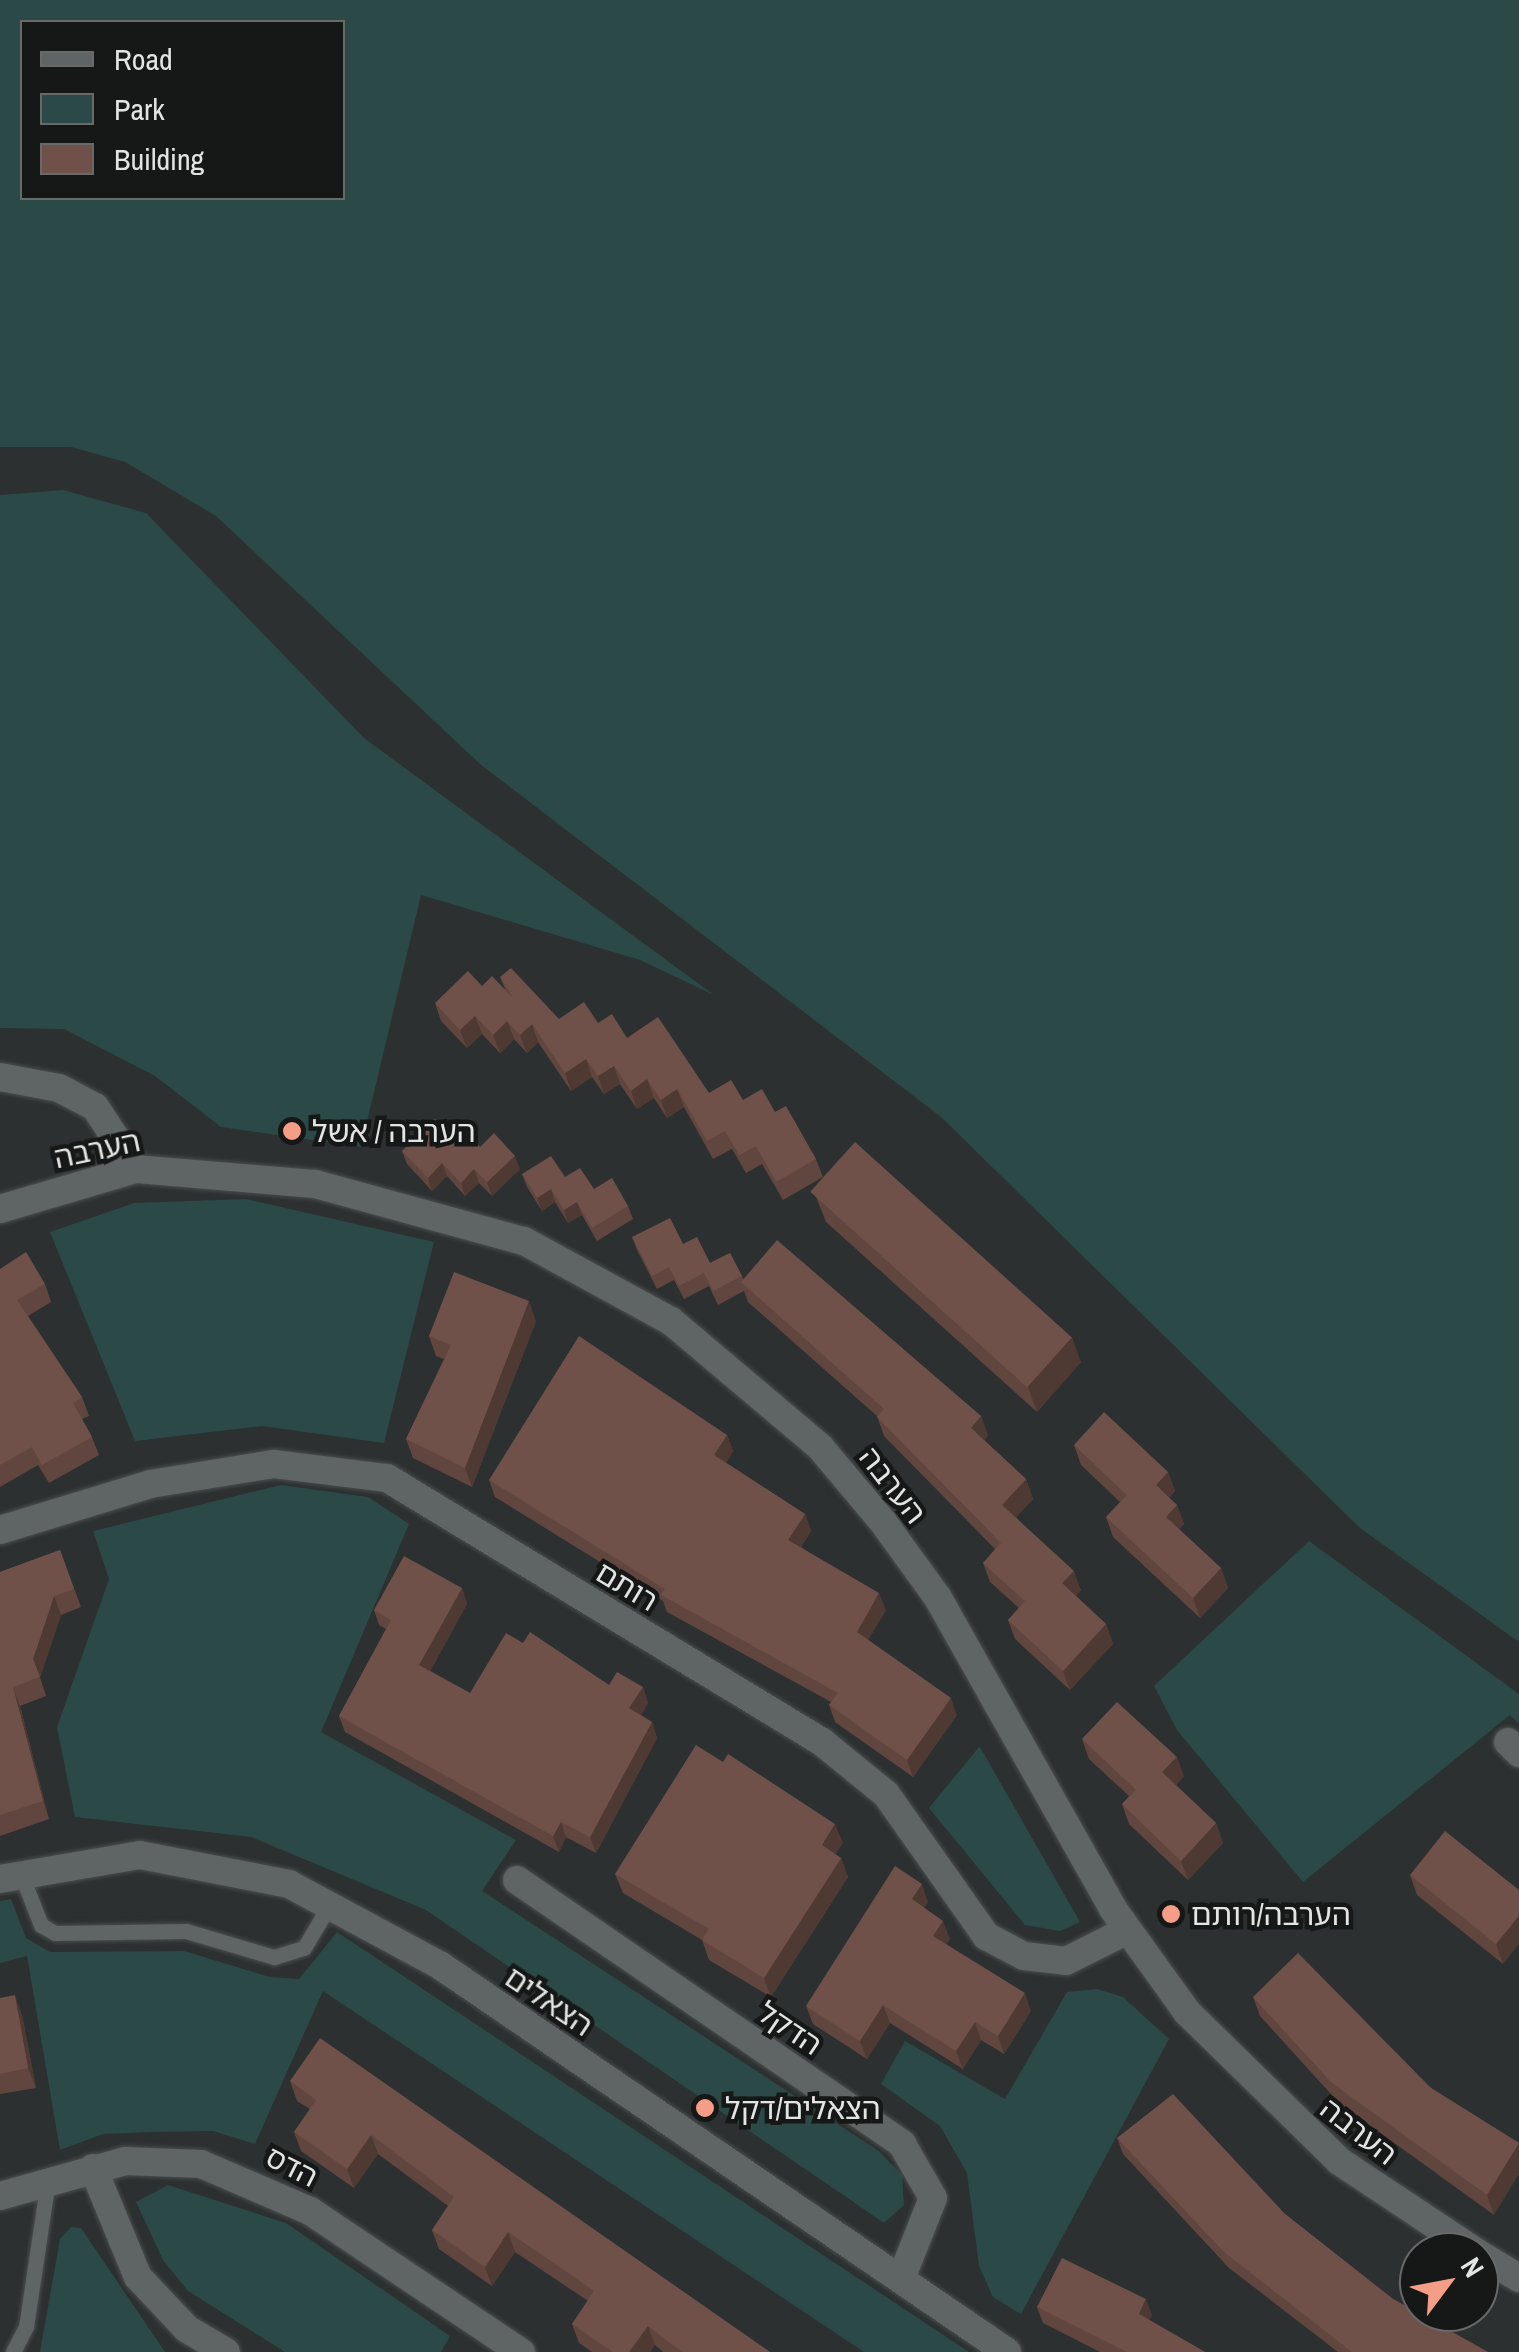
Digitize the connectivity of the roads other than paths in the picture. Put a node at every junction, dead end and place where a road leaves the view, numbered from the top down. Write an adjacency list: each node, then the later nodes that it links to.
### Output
1 (0, 1077): 2 (street)
2 (136, 1169): 3 (street, הערבה); 8 (street, הערבה)
3 (0, 1208)
4 (0, 1530): 8 (street, רותם)
5 (10, 1876): 7 (street, הצאלים); 7 (lane)
6 (517, 1880): 13 (street, הדקל)
7 (330, 1904): 13 (street, הצאלים)
8 (1128, 1930): 12 (street, הערבה)
9 (93, 2168): 10 (street, הדס); 15 (street); 16 (street, הדס)
10 (48, 2180): 11 (street, הדס); 14 (lane)
11 (0, 2196)
12 (1446, 2232)
13 (901, 2279): 17 (street, הצאלים)
14 (13, 2352)
15 (226, 2352)
16 (521, 2352)
17 (1007, 2352)

